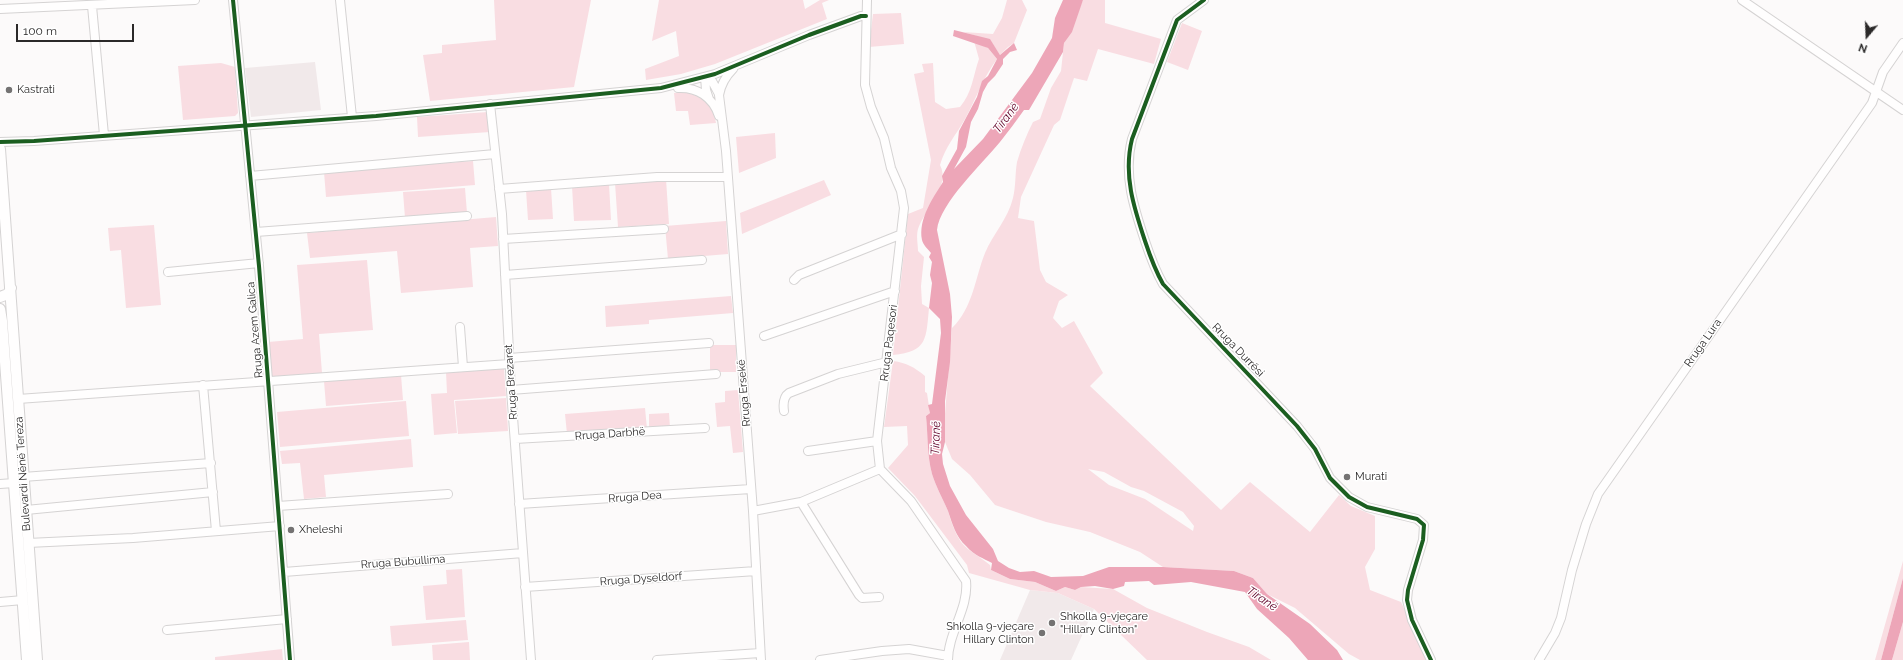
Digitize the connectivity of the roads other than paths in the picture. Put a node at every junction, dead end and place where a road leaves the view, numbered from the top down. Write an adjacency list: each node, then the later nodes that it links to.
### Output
1 (195, 0): 7 (street)
2 (233, 0): 20 (street, Rruga Azem Galica)
3 (340, 0): 19 (street)
4 (867, 0): 9 (street, Rruga Paqesori)
5 (1742, 0): 14 (street)
6 (1203, 1): 94 (street, Rruga Durrësi)
7 (92, 6): 8 (street); 22 (street)
8 (0, 9)
9 (866, 16): 11 (street); 32 (street, Rruga Paqesori)
10 (1903, 43): 14 (street, Rruga Lura)
11 (737, 66): 12 (street); 15 (street)
12 (706, 78): 13 (street); 15 (street); 16 (street)
13 (661, 88): 16 (street); 17 (street)
14 (1877, 92): 18 (street); 95 (street, Rruga Lura)
15 (719, 95): 21 (street)
16 (710, 99): 21 (street)
17 (490, 104): 19 (street); 25 (street, Rruga Brezaret)
18 (1903, 110)
19 (352, 117): 20 (street)
20 (245, 125): 22 (street); 26 (street, Rruga Azem Galica)
21 (723, 127): 27 (street, Rruga Ersekë)
22 (104, 135): 23 (street)
23 (0, 142)
24 (0, 149): 40 (main road, Bulevardi Nënë Tereza)
25 (495, 154): 26 (street); 28 (street, Rruga Brezaret)
26 (250, 176): 31 (street, Rruga Azem Galica)
27 (728, 178): 28 (street); 66 (street, Rruga Ersekë)
28 (499, 188): 33 (street, Rruga Brezaret)
29 (467, 216): 31 (street)
30 (664, 229): 33 (street)
31 (256, 232): 35 (street, Rruga Azem Galica)
32 (902, 234): 39 (street); 41 (street, Rruga Paqesori)
33 (503, 238): 37 (street, Rruga Brezaret)
34 (702, 260): 37 (street)
35 (259, 262): 36 (street); 52 (street, Rruga Azem Galica)
36 (168, 272)
37 (505, 275): 47 (street, Rruga Brezaret)
38 (0, 277): 40 (main road)
39 (794, 280)
40 (10, 285): 42 (main road); 55 (main road, Bulevardi Nënë Tereza)
41 (895, 291): 45 (street); 48 (street, Rruga Paqesori)
42 (0, 297)
43 (0, 310): 50 (main road, Bulevardi Nënë Tereza)
44 (460, 327): 49 (street)
45 (764, 336)
46 (709, 343): 47 (street)
47 (509, 361): 49 (street); 54 (street, Rruga Brezaret)
48 (887, 362): 56 (street); 60 (street, Rruga Paqesori)
49 (462, 367): 52 (street)
50 (3, 370): 57 (main road, Bulevardi Nënë Tereza)
51 (716, 374): 54 (street)
52 (268, 380): 53 (street); 71 (street, Rruga Azem Galica)
53 (203, 385): 55 (street); 62 (street)
54 (511, 390): 59 (street, Rruga Brezaret)
55 (18, 399): 64 (main road, Bulevardi Nënë Tereza)
56 (784, 411)
57 (5, 415): 64 (main road, Bulevardi Nënë Tereza)
58 (705, 428): 59 (street, Rruga Darbhë)
59 (515, 439): 70 (street, Rruga Brezaret)
60 (877, 441): 61 (street); 63 (street, Rruga Paqesori)
61 (808, 451)
62 (211, 463): 64 (street); 67 (street)
63 (880, 469): 69 (street); 87 (street)
64 (19, 480): 65 (street); 72 (main road, Bulevardi Nënë Tereza); 82 (main road, Bulevardi Nënë Tereza)
65 (0, 484)
66 (752, 489): 70 (street, Rruga Dea); 73 (street, Rruga Ersekë)
67 (213, 492): 72 (street); 75 (street)
68 (448, 494): 71 (street)
69 (801, 502): 73 (street); 81 (street)
70 (519, 504): 77 (street, Rruga Brezaret)
71 (278, 506): 74 (street, Rruga Azem Galica)
72 (26, 510): 76 (main road, Bulevardi Nënë Tereza)
73 (753, 511): 79 (street, Rruga Ersekë)
74 (280, 526): 75 (street); 78 (street, Rruga Azem Galica)
75 (216, 531): 76 (street)
76 (28, 543): 89 (main road, Bulevardi Nënë Tereza)
77 (523, 553): 78 (street, Rruga Bubullima); 80 (street, Rruga Brezaret)
78 (284, 572): 84 (street, Rruga Azem Galica)
79 (756, 572): 80 (street, Rruga Dyseldorf); 86 (street, Rruga Ersekë)
80 (526, 588): 91 (street, Rruga Brezaret)
81 (879, 597)
82 (23, 600): 83 (street); 88 (main road, Bulevardi Nënë Tereza)
83 (0, 602)
84 (287, 619): 85 (street); 90 (street, Rruga Azem Galica)
85 (167, 630)
86 (761, 657): 92 (street)
87 (948, 658): 93 (street)
88 (27, 660)
89 (37, 660)
90 (290, 660)
91 (531, 660)
92 (657, 660)
93 (820, 660)
94 (1431, 660)
95 (1539, 660)

